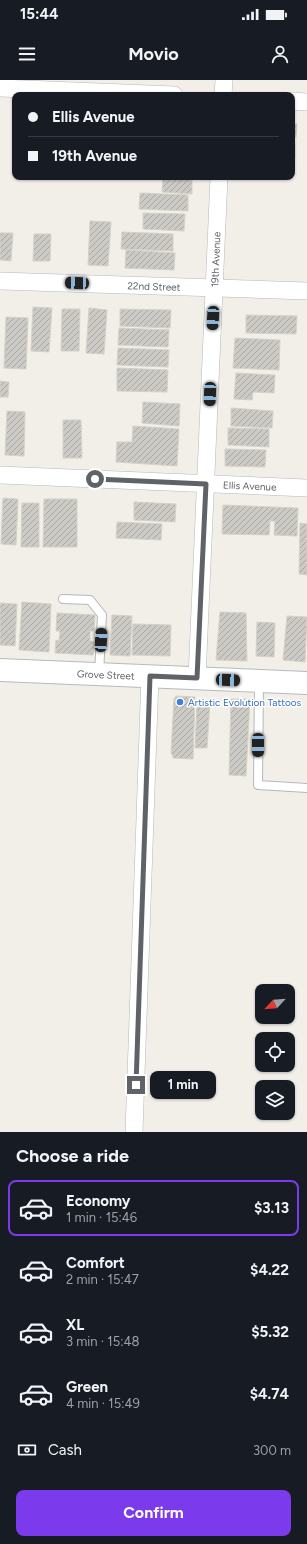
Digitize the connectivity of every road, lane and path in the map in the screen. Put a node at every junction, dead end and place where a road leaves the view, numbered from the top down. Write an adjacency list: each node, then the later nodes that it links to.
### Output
1 (224, 80): 4 (street)
2 (0, 88): 3 (street)
3 (99, 92)
4 (223, 92)
5 (295, 101): 6 (street)
6 (307, 102)
7 (219, 180): 9 (street, 19th Avenue)
8 (0, 280): 9 (street, 22nd Street)
9 (214, 288): 10 (street, 22nd Street); 12 (street, 19th Avenue)
10 (307, 291)
11 (0, 475): 12 (street, Ellis Avenue)
12 (206, 484): 13 (street, Ellis Avenue); 18 (street, 19th Avenue)
13 (307, 488)
14 (63, 599): 16 (lane)
15 (0, 670): 16 (main road, Grove Street)
16 (99, 674): 17 (main road, Grove Street)
17 (150, 676): 18 (main road, Grove Street); 22 (street)
18 (197, 678): 19 (main road, Grove Street)
19 (258, 681): 20 (main road, Grove Street); 21 (lane)
20 (307, 683)
21 (307, 788)
22 (134, 1132)

